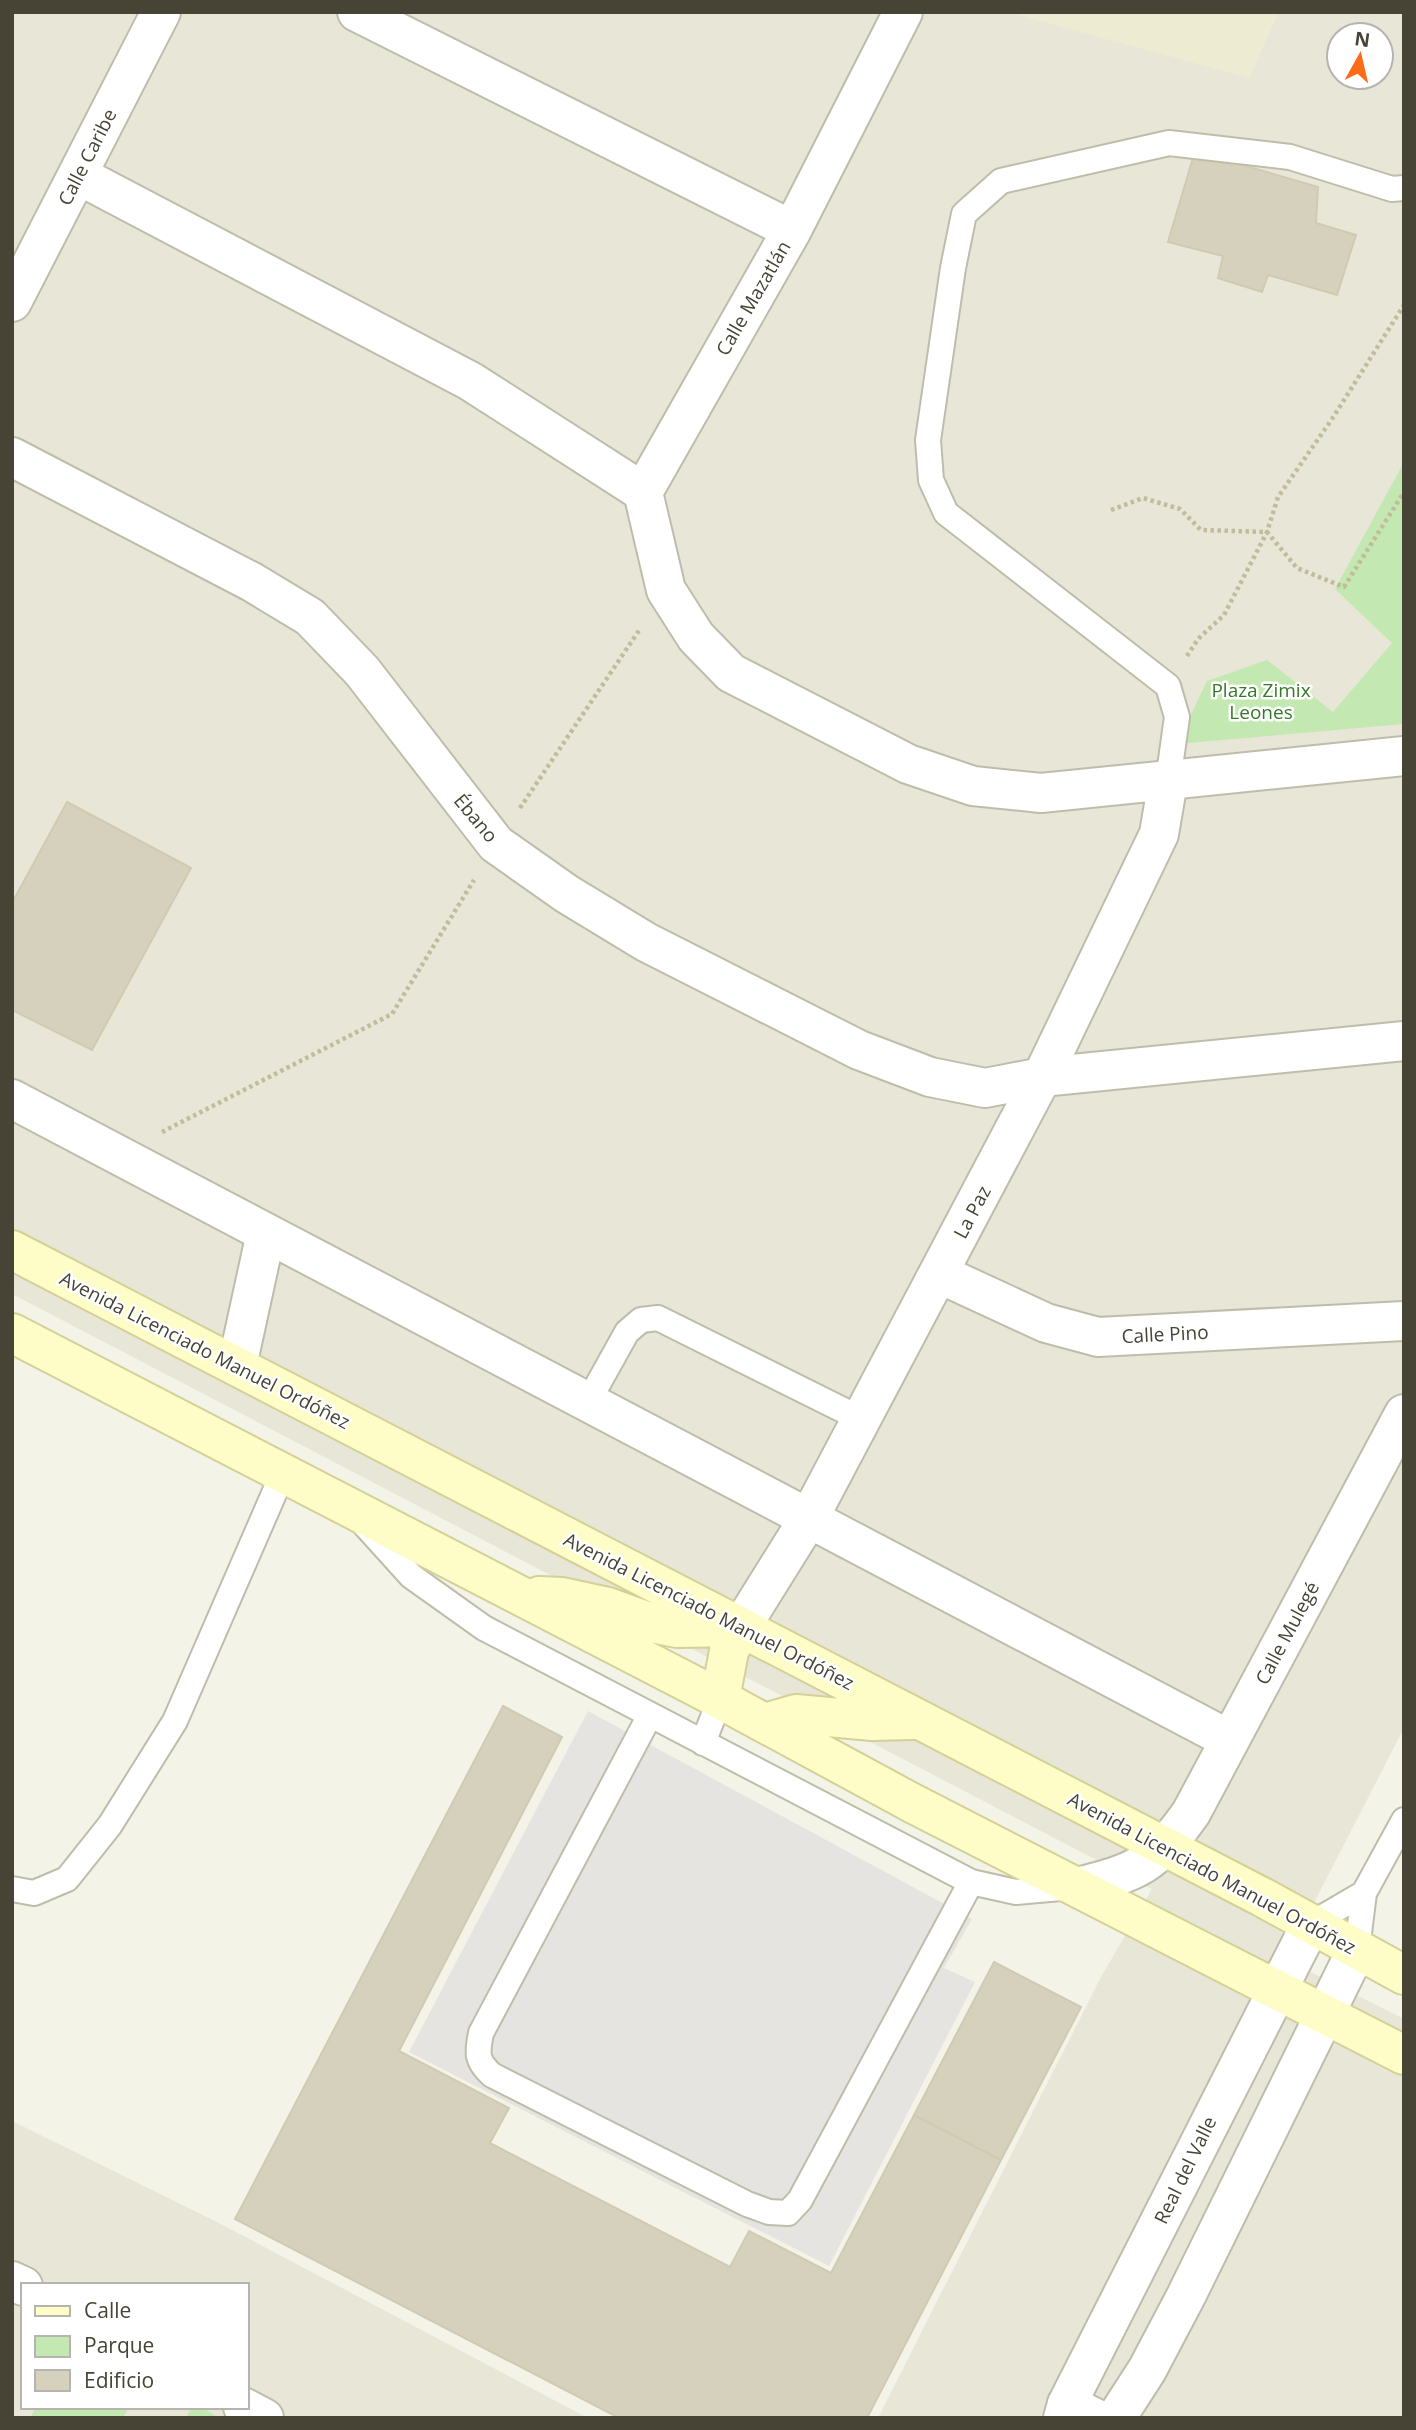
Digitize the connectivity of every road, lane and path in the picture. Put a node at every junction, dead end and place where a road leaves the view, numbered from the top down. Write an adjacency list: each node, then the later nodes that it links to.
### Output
1 (161, 12): 4 (street, Calle Caribe)
2 (357, 12): 6 (street)
3 (903, 12): 6 (street, Calle Mazatlán)
4 (78, 175): 7 (street, Calle Caribe); 10 (street)
5 (1404, 188): 15 (lane)
6 (792, 230): 10 (street, Calle Mazatlán)
7 (12, 302)
8 (1404, 305): 13 (path)
9 (12, 457): 18 (street, Ébano)
10 (643, 492): 14 (street)
11 (1404, 492): 13 (path)
12 (1111, 510): 13 (path)
13 (1267, 531): 15 (path)
14 (666, 590): 17 (street); 18 (path)
15 (1168, 686): 17 (lane)
16 (1404, 756): 17 (street)
17 (1168, 781): 20 (street, La Paz)
18 (496, 844): 20 (street, Ébano); 22 (path)
19 (1404, 1041): 20 (street, Ébano)
20 (1042, 1077): 25 (street, La Paz)
21 (12, 1099): 22 (street)
22 (118, 1154): 23 (street)
23 (266, 1233): 28 (street); 29 (street)
24 (12, 1250): 28 (main road, Avenida Licenciado Manuel Ordóñez)
25 (940, 1274): 26 (street, Calle Pino); 31 (street, La Paz)
26 (1404, 1321)
27 (12, 1333): 32 (main road)
28 (237, 1366): 36 (main road, Avenida Licenciado Manuel Ordóñez)
29 (588, 1402): 31 (lane); 34 (street)
30 (1404, 1414): 41 (street, Calle Mulegé)
31 (863, 1420): 34 (street, La Paz)
32 (283, 1473): 33 (main road); 47 (lane)
33 (347, 1506): 35 (main road); 38 (lane)
34 (809, 1518): 36 (street, La Paz); 41 (street)
35 (518, 1595): 36 (main road); 37 (main road)
36 (741, 1627): 37 (main road); 39 (main road, Avenida Licenciado Manuel Ordóñez)
37 (720, 1699): 40 (main road); 42 (lane)
38 (650, 1715): 42 (lane); 45 (lane)
39 (919, 1720): 40 (main road); 44 (main road, Avenida Licenciado Manuel Ordóñez)
40 (765, 1723): 46 (main road)
41 (1230, 1740): 44 (street, Calle Mulegé)
42 (703, 1744): 45 (lane)
43 (1404, 1820): 48 (lane)
44 (1166, 1848): 46 (street, Calle Mulegé); 49 (main road, Avenida Licenciado Manuel Ordóñez)
45 (971, 1882): 46 (lane)
46 (1078, 1887): 52 (main road)
47 (12, 1889)
48 (1364, 1893): 49 (lane); 50 (lane)
49 (1311, 1924): 50 (main road, Avenida Licenciado Manuel Ordóñez); 52 (street, Real del Valle)
50 (1357, 1949): 51 (main road, Avenida Licenciado Manuel Ordóñez); 53 (street)
51 (1404, 1975)
52 (1278, 1988): 53 (main road); 55 (street, Real del Valle)
53 (1324, 2014): 54 (main road); 56 (street)
54 (1404, 2055)
55 (1193, 2155): 56 (street); 58 (street, Real del Valle)
56 (1243, 2180): 60 (street)
57 (247, 2409): 59 (street)
58 (1075, 2413)
59 (264, 2418)
60 (1116, 2418)

